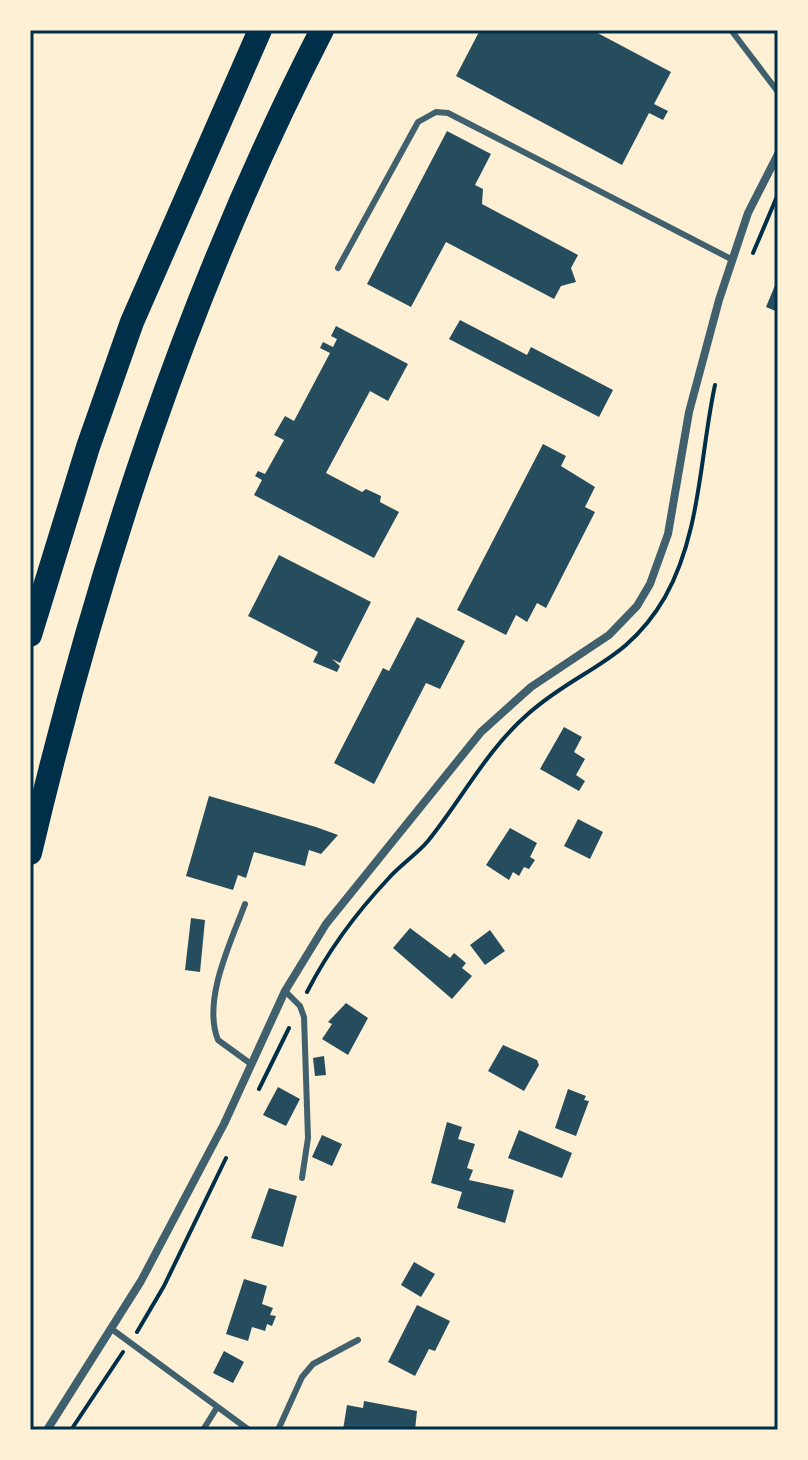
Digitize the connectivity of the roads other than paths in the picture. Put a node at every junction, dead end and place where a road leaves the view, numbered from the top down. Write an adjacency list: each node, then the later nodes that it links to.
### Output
1 (260, 30): 8 (highway)
2 (322, 30): 9 (highway)
3 (731, 30): 4 (lane)
4 (778, 92)
5 (778, 154): 6 (street)
6 (733, 260): 7 (lane); 11 (street)
7 (338, 268)
8 (30, 635)
9 (30, 853)
10 (245, 904): 12 (lane)
11 (285, 991): 12 (street); 13 (lane)
12 (251, 1064): 14 (street)
13 (302, 1178)
14 (113, 1330): 16 (lane); 17 (street)
15 (358, 1340): 20 (lane)
16 (216, 1409): 18 (lane); 19 (lane)
17 (47, 1430)
18 (203, 1430)
19 (249, 1430)
20 (278, 1430)

